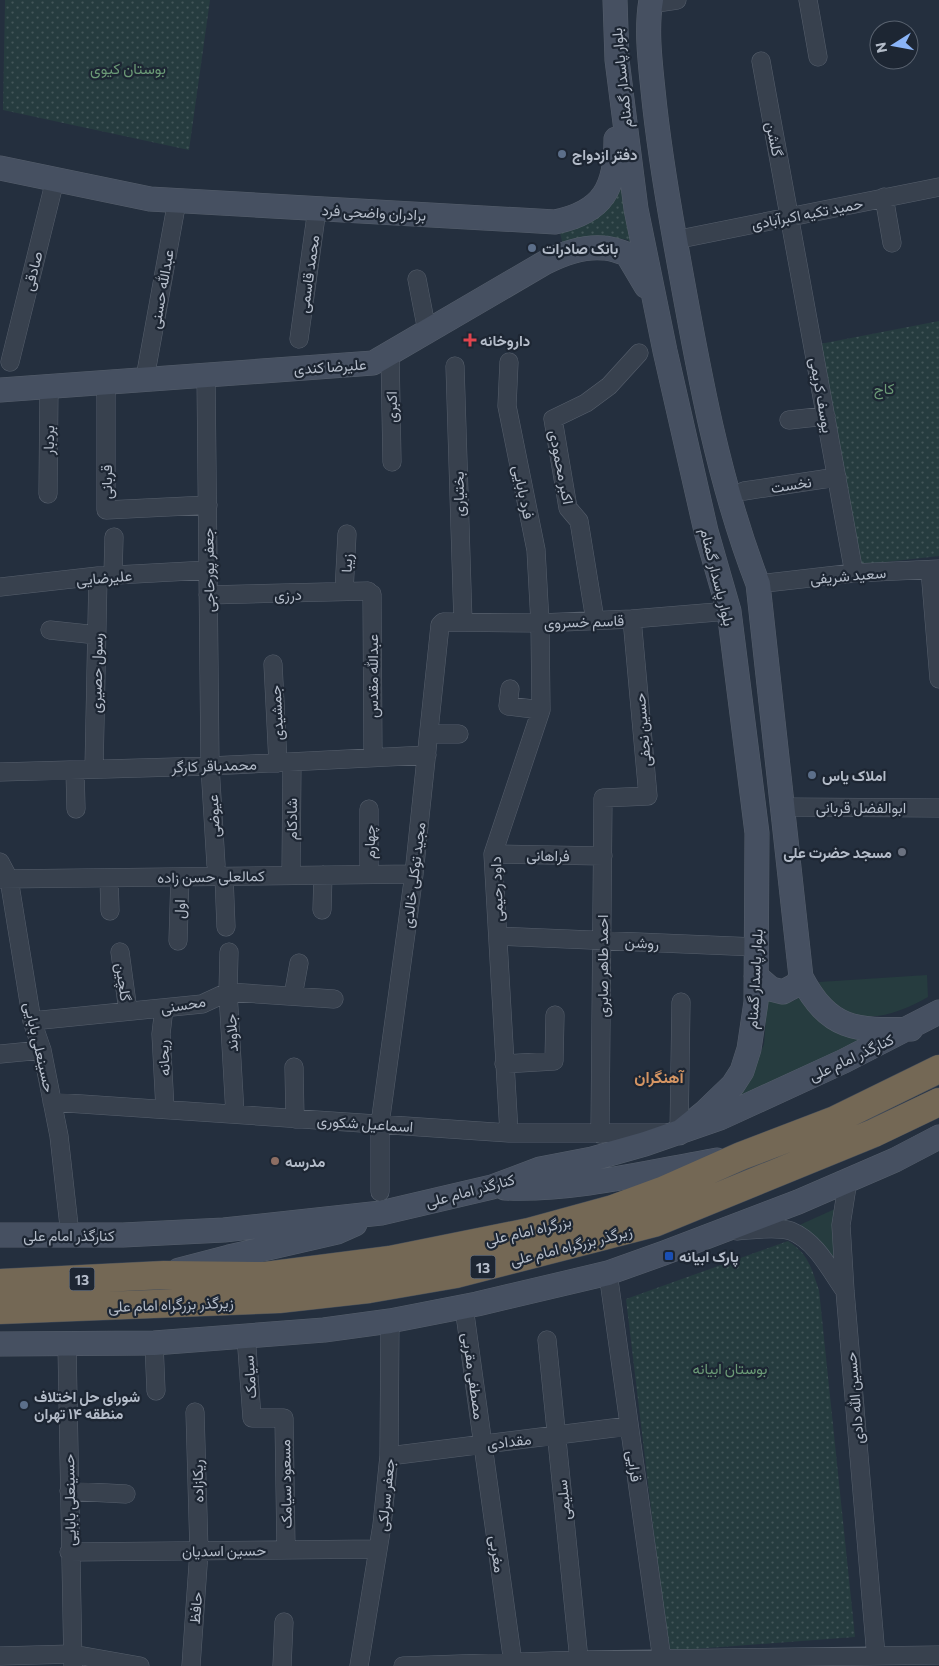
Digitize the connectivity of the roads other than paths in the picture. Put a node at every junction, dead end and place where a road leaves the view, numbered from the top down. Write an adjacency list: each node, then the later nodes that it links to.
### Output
1 (615, 0): 6 (main road, بلوار پاسدار گمنام)
2 (677, 0): 4 (street)
3 (808, 0): 5 (street)
4 (651, 2): 16 (main road, بلوار پاسدار گمنام)
5 (818, 57)
6 (617, 60): 15 (main road, برادران واضحی فرد); 20 (main road, بلوار پاسدار گمنام)
7 (760, 61): 14 (street, گلشن)
8 (0, 168): 9 (main road, برادران واضحی فرد)
9 (55, 180): 12 (main road, برادران واضحی فرد); 25 (street, صادقی)
10 (939, 187): 11 (street, حمید تکیه اکبرآبادی)
11 (884, 198): 14 (street, حمید تکیه اکبرآبادی); 17 (street)
12 (177, 201): 13 (main road, برادران واضحی فرد); 29 (street, عبدالله حسنی)
13 (316, 209): 15 (main road, برادران واضحی فرد); 22 (street, محمد قاسمی)
14 (789, 216): 16 (street, حمید تکیه اکبرآبادی); 33 (street, یوسف کریمی)
15 (532, 221): 18 (main road)
16 (675, 240): 46 (main road, بلوار پاسدار گمنام)
17 (892, 243)
18 (546, 262): 20 (main road, علیرضا کندی); 21 (main road, علیرضا کندی)
19 (417, 279): 21 (street)
20 (657, 309): 51 (main road, بلوار پاسدار گمنام)
21 (427, 332): 23 (main road, علیرضا کندی)
22 (299, 339)
23 (390, 353): 28 (main road, علیرضا کندی); 35 (street, اکبری)
24 (639, 353): 53 (street, اکبر محمودی)
25 (10, 362)
26 (509, 362): 55 (street, فرد بابایی)
27 (455, 366): 54 (street, بختیاری)
28 (206, 374): 29 (main road, علیرضا کندی); 39 (street, جعفر پورحاجی)
29 (145, 378): 30 (main road, علیرضا کندی)
30 (106, 382): 31 (main road, علیرضا کندی); 39 (street, قربانی)
31 (48, 386): 32 (main road, علیرضا کندی); 38 (street, بردبار)
32 (0, 390)
33 (826, 416): 34 (street); 36 (street, یوسف کریمی)
34 (789, 420)
35 (392, 462)
36 (837, 477): 37 (street, نخست); 44 (street, یوسف کریمی)
37 (744, 491)
38 (48, 494)
39 (208, 505): 42 (street, جعفر پورحاجی)
40 (347, 534): 48 (street, زیبا)
41 (114, 537): 45 (street, رسول حصیری)
42 (208, 570): 45 (street, علیرضایی); 50 (street, جعفر پورحاجی)
43 (935, 570): 44 (street, سعید شریفی); 60 (street)
44 (854, 573): 46 (street, سعید شریفی)
45 (106, 576): 47 (street, علیرضایی); 58 (street, رسول حصیری)
46 (758, 584): 73 (main road, بلوار پاسدار گمنام)
47 (0, 587)
48 (344, 592): 49 (street, درزی); 50 (street, درزی)
49 (370, 593): 66 (street, عبدالله مقدس)
50 (208, 595): 68 (street, جعفر پورحاجی)
51 (729, 611): 52 (street, قاسم خسروی); 95 (main road, بلوار پاسدار گمنام)
52 (632, 619): 53 (street, قاسم خسروی); 72 (street, حسین نجفی)
53 (595, 620): 55 (street, قاسم خسروی)
54 (463, 622): 55 (street, قاسم خسروی); 56 (street, قاسم خسروی)
55 (540, 623): 62 (street, داود رحیمی)
56 (440, 625): 63 (street, مجید توکلی خالدی)
57 (50, 630): 58 (street)
58 (97, 634): 69 (street, رسول حصیری)
59 (273, 664): 67 (street, جمشیدی)
60 (939, 679)
61 (510, 689): 62 (street)
62 (541, 710): 78 (street, داود رحیمی)
63 (430, 734): 64 (street); 65 (street, مجید توکلی خالدی)
64 (459, 734)
65 (427, 755): 66 (street, محمدباقر کارگر); 83 (street, مجید توکلی خالدی)
66 (373, 758): 67 (street, محمدباقر کارگر)
67 (285, 762): 68 (street, محمدباقر کارگر); 84 (street, شادکام)
68 (210, 766): 69 (street, محمدباقر کارگر); 81 (street, عیوضی)
69 (94, 769): 70 (street, محمدباقر کارگر)
70 (74, 770): 71 (street, محمدباقر کارگر); 75 (street)
71 (0, 772)
72 (603, 798): 79 (street, احمد طاهر صابری)
73 (783, 807): 74 (street, ابوالفضل قربانی); 100 (main road, بلوار پاسدار گمنام)
74 (939, 808): 77 (street)
75 (76, 809)
76 (369, 809): 82 (street, چهارم)
77 (939, 815)
78 (493, 854): 79 (street, فراهانی); 92 (street, داود رحیمی)
79 (603, 856): 94 (street, احمد طاهر صابری)
80 (0, 862): 88 (street, حسینعلی بابایی)
81 (220, 871): 84 (street, کمالعلی حسن زاده); 86 (street, کمالعلی حسن زاده); 91 (street, عیوضی)
82 (369, 874): 83 (street, کمالعلی حسن زاده); 85 (street, کمالعلی حسن زاده)
83 (414, 874): 121 (street, مجید توکلی خالدی)
84 (291, 875): 85 (street, کمالعلی حسن زاده)
85 (323, 875): 89 (street)
86 (180, 877): 87 (street, کمالعلی حسن زاده); 93 (street, اول)
87 (109, 878): 88 (street, کمالعلی حسن زاده); 90 (street)
88 (5, 879): 109 (street, حسینعلی بابایی)
89 (322, 910)
90 (110, 911)
91 (226, 927)
92 (498, 936): 94 (street, روشن); 113 (street, داود رحیمی)
93 (178, 940)
94 (602, 940): 95 (street, روشن); 124 (street, احمد طاهر صابری)
95 (756, 947): 99 (main road, بلوار پاسدار گمنام)
96 (120, 952): 106 (street, گلچین)
97 (229, 952): 101 (street, جلاوند)
98 (299, 963): 102 (street)
99 (756, 976): 100 (main road); 123 (main road, بلوار پاسدار گمنام)
100 (801, 977): 110 (main road, بلوار پاسدار گمنام)
101 (228, 992): 102 (street, محسنی); 105 (street, محسنی); 119 (street, جلاوند)
102 (293, 996): 103 (street, محسنی)
103 (334, 999)
104 (681, 1002): 123 (street)
105 (164, 1008): 106 (street, محسنی); 118 (street, ریحانه)
106 (128, 1011): 109 (street, محسنی)
107 (939, 1012): 110 (main road, کنارگذر امام علی)
108 (555, 1015): 113 (street)
109 (32, 1021): 111 (street, حسینعلی بابایی)
110 (911, 1028): 123 (main road, کنارگذر امام علی)
111 (42, 1050): 112 (street); 116 (street, حسینعلی بابایی)
112 (0, 1054)
113 (504, 1064): 122 (street, داود رحیمی)
114 (294, 1067): 120 (street)
115 (939, 1069): 126 (highway, بزرگراه امام علی / 13)
116 (52, 1102): 118 (street, اسماعیل شکوری); 132 (street, حسینعلی بابایی)
117 (939, 1102): 138 (highway, زیرگذر بزرگراه امام علی / 13)
118 (165, 1109): 119 (street, اسماعیل شکوری)
119 (235, 1114): 120 (street, اسماعیل شکوری)
120 (295, 1119): 121 (street, اسماعیل شکوری)
121 (380, 1124): 122 (street, اسماعیل شکوری); 129 (street, مجید توکلی خالدی)
122 (510, 1133): 124 (street, اسماعیل شکوری)
123 (679, 1133): 124 (street, اسماعیل شکوری); 128 (main road, کنارگذر امام علی)
124 (600, 1134)
125 (939, 1137): 127 (main road)
126 (741, 1156): 128 (main road); 134 (highway, بزرگراه امام علی / 13)
127 (848, 1180): 130 (main road); 136 (street, حسین الله دادی)
128 (492, 1187): 129 (main road, کنارگذر امام علی)
129 (381, 1202): 132 (main road, کنارگذر امام علی); 134 (main road)
130 (721, 1232): 133 (main road); 136 (street)
131 (0, 1235): 132 (main road, کنارگذر امام علی)
132 (70, 1235)
133 (608, 1273): 137 (main road); 148 (street, قرایی)
134 (164, 1275): 135 (highway, بزرگراه امام علی / 13)
135 (0, 1284)
136 (845, 1290): 161 (street, حسین الله دادی)
137 (464, 1307): 139 (main road); 150 (street, مصطفی مقربی)
138 (0, 1310)
139 (390, 1321): 140 (main road); 151 (street, جعفر سرلکی)
140 (246, 1335): 142 (main road); 147 (street, سیامک)
141 (548, 1340): 149 (street, سلیمی)
142 (154, 1343): 144 (main road); 145 (street)
143 (0, 1344): 144 (main road)
144 (67, 1345): 152 (street, حسینعلی بابایی)
145 (156, 1391)
146 (195, 1412): 156 (street, ریکازاده)
147 (284, 1418): 154 (street, مسعود سیامک)
148 (629, 1426): 149 (street, مقدادی); 165 (street, قرایی)
149 (557, 1435): 150 (street, مقدادی); 163 (street, سلیمی)
150 (483, 1444): 151 (street, مقدادی); 166 (street, مغربی)
151 (389, 1456): 155 (street, جعفر سرلکی)
152 (69, 1491): 153 (street); 157 (street, حسینعلی بابایی)
153 (126, 1494)
154 (286, 1549): 155 (street, حسین اسدیان); 156 (street, حسین اسدیان)
155 (378, 1549): 171 (street, جعفر سرلکی)
156 (198, 1550): 157 (street, حسین اسدیان); 169 (street, حافظ)
157 (69, 1552): 162 (street, حسینعلی بابایی)
158 (284, 1622): 170 (street)
159 (939, 1655): 161 (street)
160 (0, 1656): 162 (street)
161 (876, 1656): 164 (street)
162 (73, 1660): 168 (street)
163 (579, 1660): 165 (street); 166 (street)
164 (748, 1662): 165 (street); 173 (street)
165 (661, 1663)
166 (523, 1664): 167 (street)
167 (453, 1665): 172 (street)
168 (140, 1666)
169 (191, 1666)
170 (282, 1666)
171 (359, 1666)
172 (402, 1666)
173 (768, 1666)

